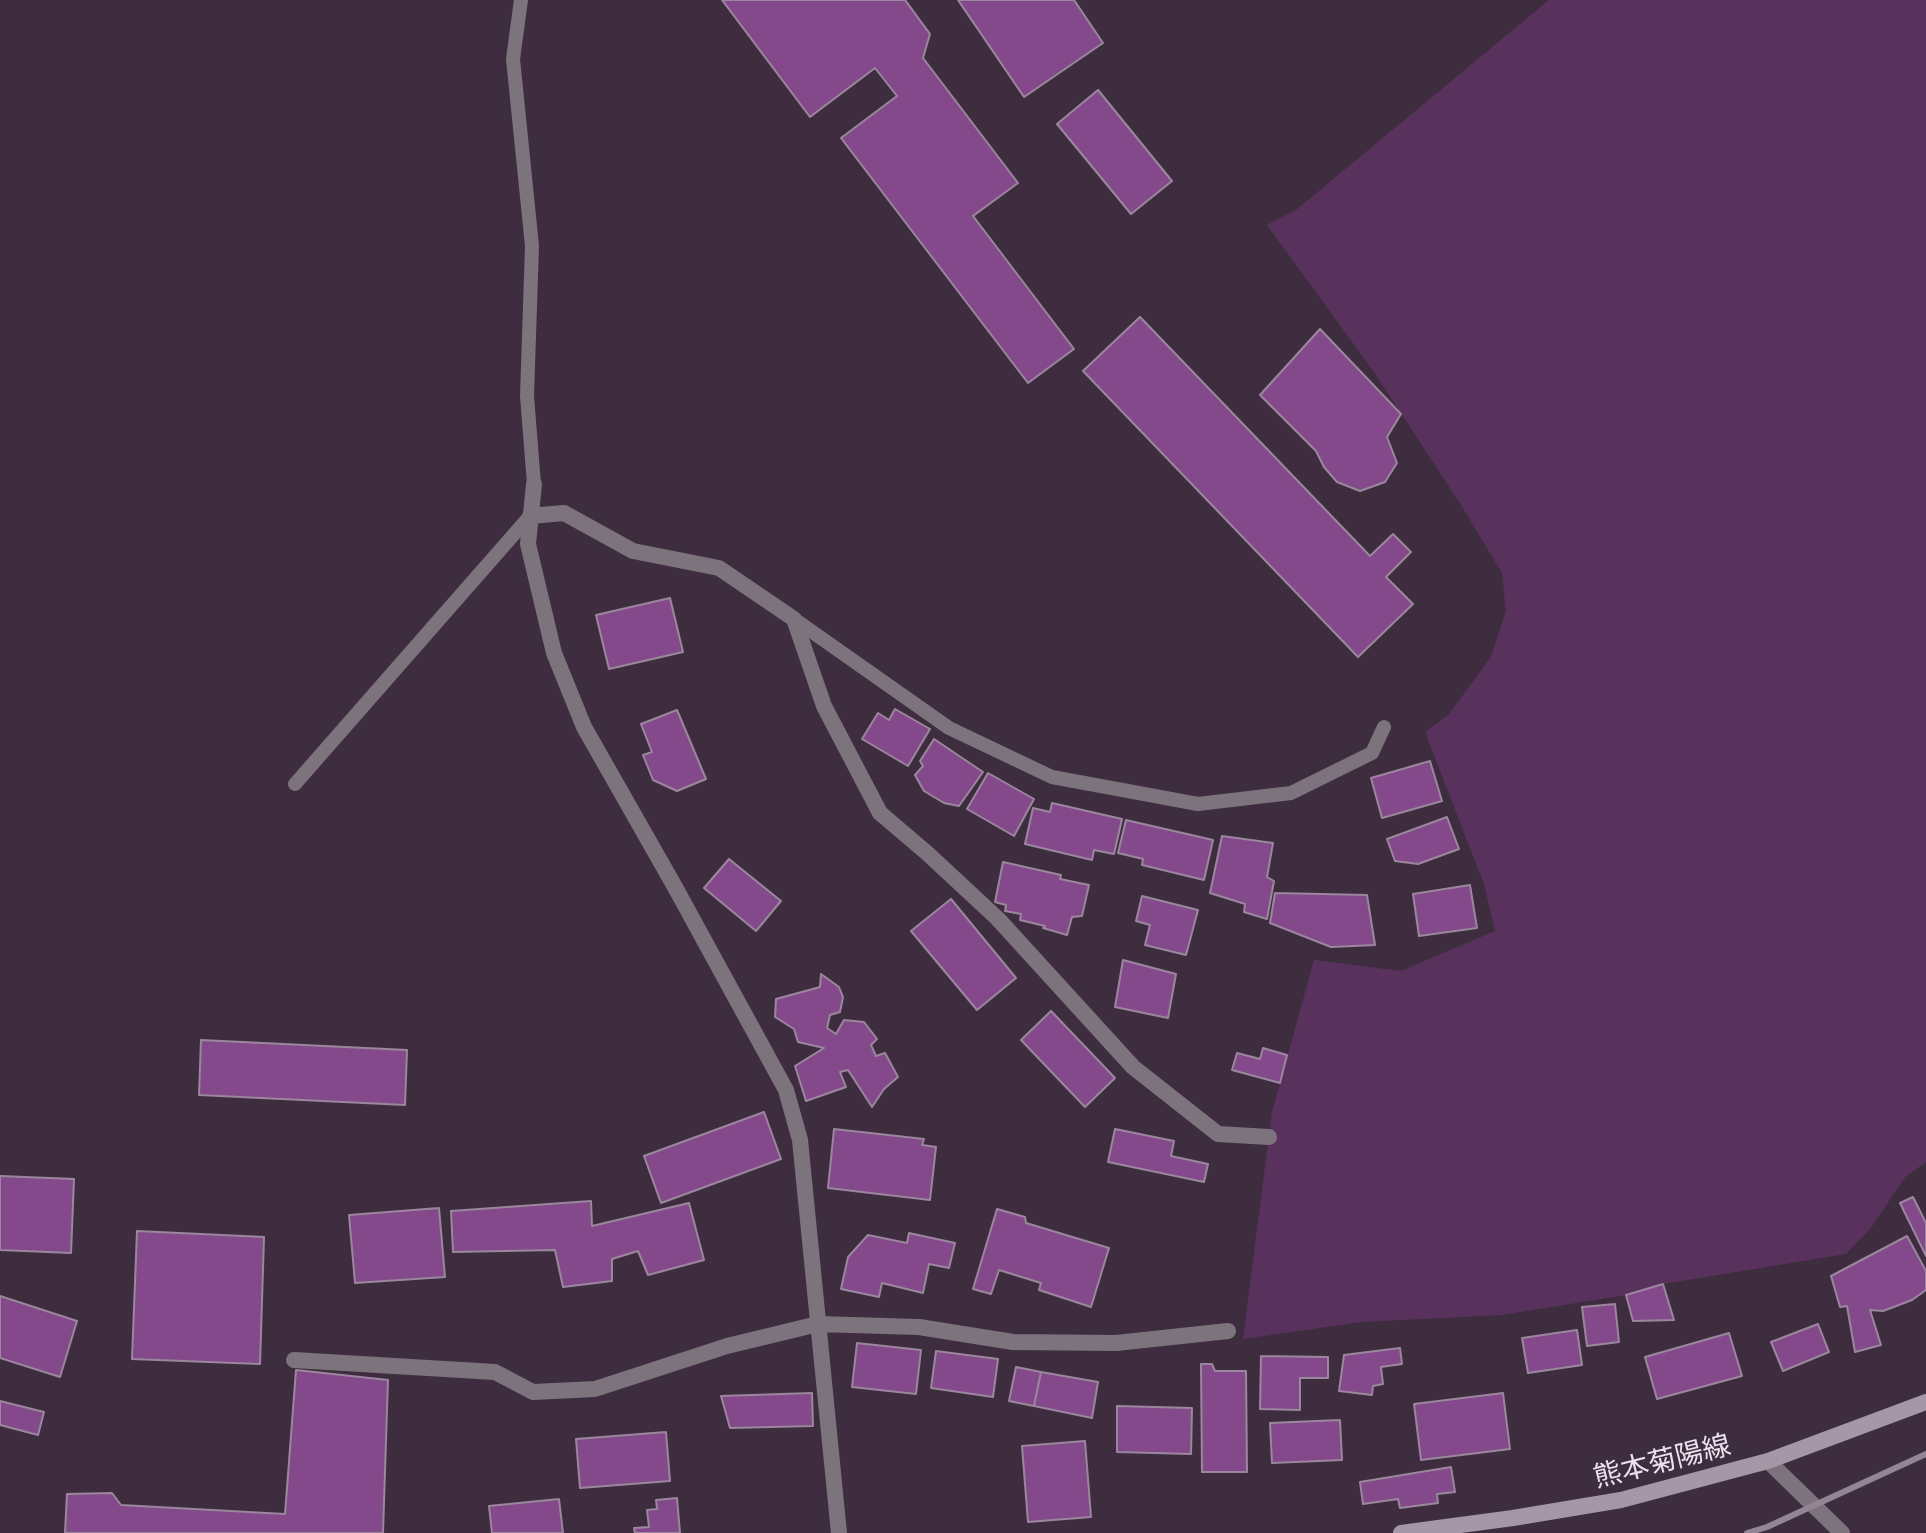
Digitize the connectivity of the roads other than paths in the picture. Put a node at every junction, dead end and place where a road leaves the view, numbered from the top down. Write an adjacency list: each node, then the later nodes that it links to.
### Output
1 (521, 0): 2 (lane)
2 (534, 484): 3 (street)
3 (530, 516): 4 (street); 6 (lane); 8 (street)
4 (794, 619): 5 (lane); 7 (street)
5 (1384, 727)
6 (295, 784)
7 (1269, 1137)
8 (818, 1324): 9 (street); 10 (street); 13 (street)
9 (1228, 1331)
10 (294, 1360)
11 (1926, 1402): 12 (main road, 熊本菊陽線)
12 (1768, 1461): 14 (main road, 熊本菊陽線); 15 (street)
13 (839, 1533)
14 (1401, 1533)
15 (1842, 1533)

